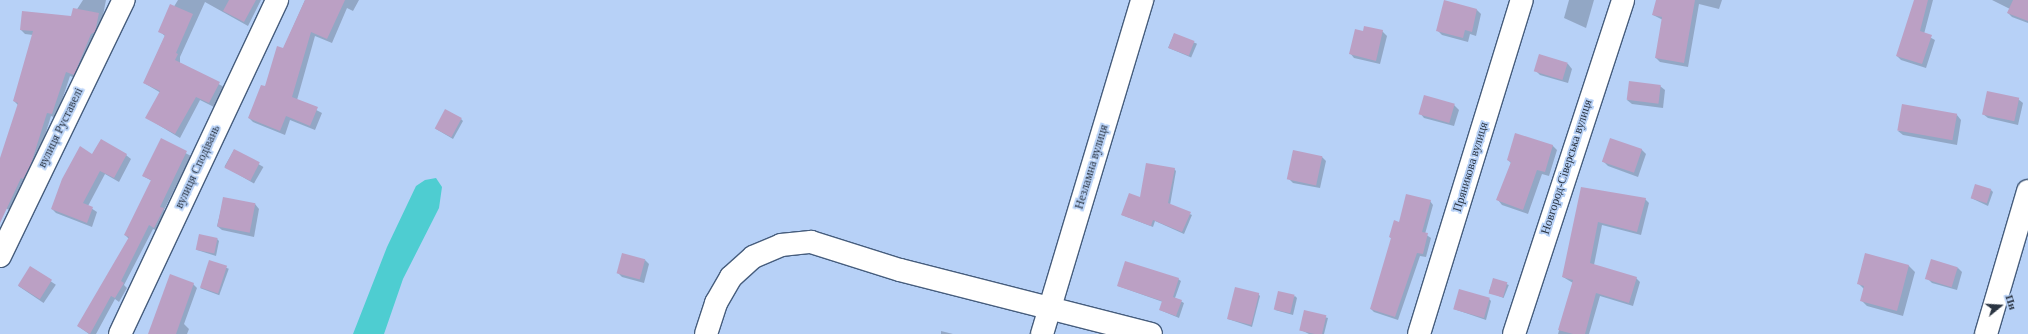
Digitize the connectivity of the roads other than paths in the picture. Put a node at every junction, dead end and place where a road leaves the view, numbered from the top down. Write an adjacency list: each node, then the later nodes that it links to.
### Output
1 (124, 0): 7 (street, вулиця Руставелі)
2 (277, 0): 9 (street, вулиця Сподівань)
3 (1142, 0): 8 (street, Незламна вулиця)
4 (1522, 0): 13 (street, Пряникова вулиця)
5 (1623, 0): 14 (street, Новгород-Сіверська вулиця)
6 (2028, 191): 15 (street)
7 (0, 256)
8 (1050, 308): 10 (street); 11 (street, Незламна вулиця); 12 (street)
9 (120, 334)
10 (706, 334)
11 (1042, 334)
12 (1151, 334)
13 (1419, 334)
14 (1514, 334)
15 (1986, 334)

